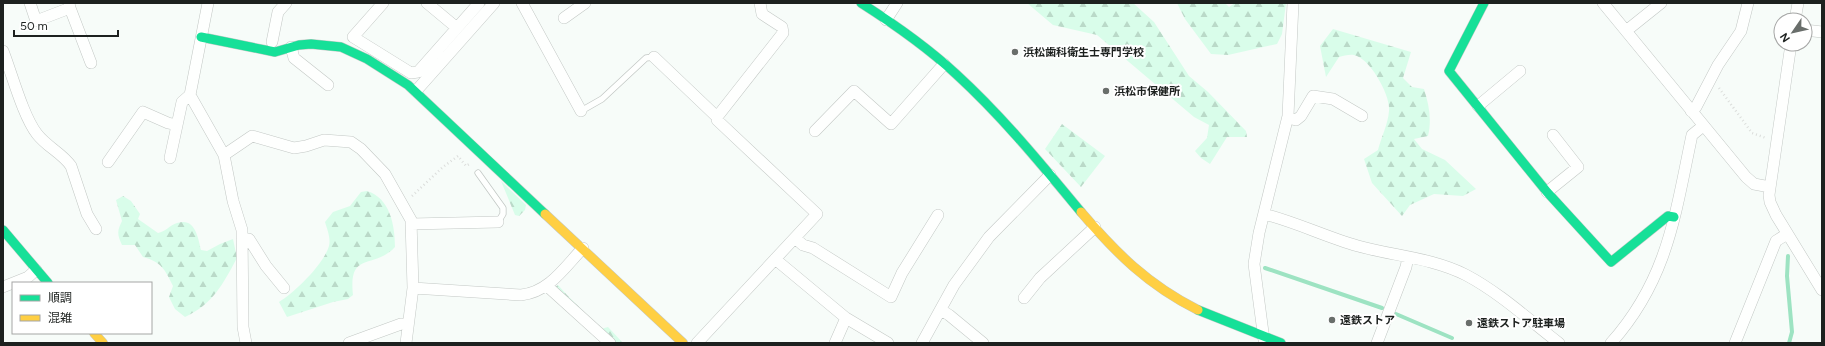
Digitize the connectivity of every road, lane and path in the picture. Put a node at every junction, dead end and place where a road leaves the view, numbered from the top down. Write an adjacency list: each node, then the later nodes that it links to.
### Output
1 (30, 3): 18 (street)
2 (208, 3): 23 (street)
3 (286, 3): 24 (street)
4 (382, 3): 21 (street)
5 (427, 3): 21 (street)
6 (479, 3): 21 (street)
7 (494, 3): 34 (street)
8 (522, 3): 37 (street)
9 (584, 3): 19 (street)
10 (760, 3): 40 (street)
11 (860, 3): 20 (street)
12 (897, 3): 20 (street)
13 (1293, 3): 41 (street)
14 (1484, 3): 36 (street)
15 (1603, 3): 22 (street)
16 (1661, 3): 22 (street)
17 (1748, 3): 32 (street)
18 (70, 5): 29 (street)
19 (564, 18)
20 (886, 20): 30 (street)
21 (457, 28)
22 (1626, 31): 38 (street)
23 (201, 37): 25 (street); 35 (street)
24 (272, 42)
25 (291, 47): 33 (street); 34 (street)
26 (3, 51): 62 (street)
27 (1790, 52): 46 (street)
28 (654, 58): 37 (lane); 40 (street)
29 (91, 63)
30 (944, 64): 44 (street); 52 (street)
31 (1520, 71): 36 (street)
32 (1710, 79): 38 (street); 46 (path)
33 (328, 85)
34 (416, 91): 67 (street)
35 (190, 95): 42 (street); 47 (street)
36 (1478, 106): 54 (street)
37 (581, 111)
38 (1691, 111): 43 (street)
39 (1362, 116): 41 (street)
40 (717, 117): 65 (street)
41 (1288, 118): 56 (street)
42 (177, 124): 49 (street); 50 (street)
43 (1703, 126): 53 (street); 58 (street)
44 (815, 131)
45 (1553, 135): 54 (street)
46 (1777, 140): 53 (street)
47 (224, 155): 55 (street); 66 (street)
48 (460, 157): 55 (path)
49 (170, 158)
50 (108, 162)
51 (478, 173): 59 (lane)
52 (1050, 175): 61 (street); 78 (street)
53 (1770, 187): 64 (street)
54 (1547, 192): 58 (street)
55 (402, 203): 60 (street)
56 (1264, 214): 68 (street); 82 (street)
57 (938, 215): 65 (street)
58 (1674, 217): 97 (street)
59 (498, 222): 60 (street)
60 (411, 224): 75 (street)
61 (1095, 227): 77 (street); 82 (street)
62 (96, 229)
63 (3, 230): 70 (street)
64 (1787, 234): 76 (street); 98 (street)
65 (795, 238): 69 (street)
66 (242, 239): 74 (street); 84 (street)
67 (583, 248): 73 (street); 88 (street)
68 (1408, 257): 95 (street); 96 (street)
69 (775, 259): 79 (street); 89 (street)
70 (36, 270): 71 (street); 72 (street)
71 (16, 282)
72 (47, 282)
73 (547, 286): 75 (street); 87 (street)
74 (284, 288)
75 (413, 288): 80 (street)
76 (1822, 290)
77 (1024, 298)
78 (941, 310): 92 (street); 93 (street)
79 (846, 318): 90 (street); 91 (street)
80 (408, 326): 85 (street); 86 (street)
81 (95, 334): 83 (street)
82 (1264, 339): 94 (street)
83 (103, 343)
84 (246, 343)
85 (349, 343)
86 (406, 343)
87 (610, 343)
88 (683, 343)
89 (696, 343)
90 (835, 343)
91 (888, 343)
92 (922, 343)
93 (983, 343)
94 (1281, 343)
95 (1377, 343)
96 (1559, 343)
97 (1612, 343)
98 (1735, 343)

